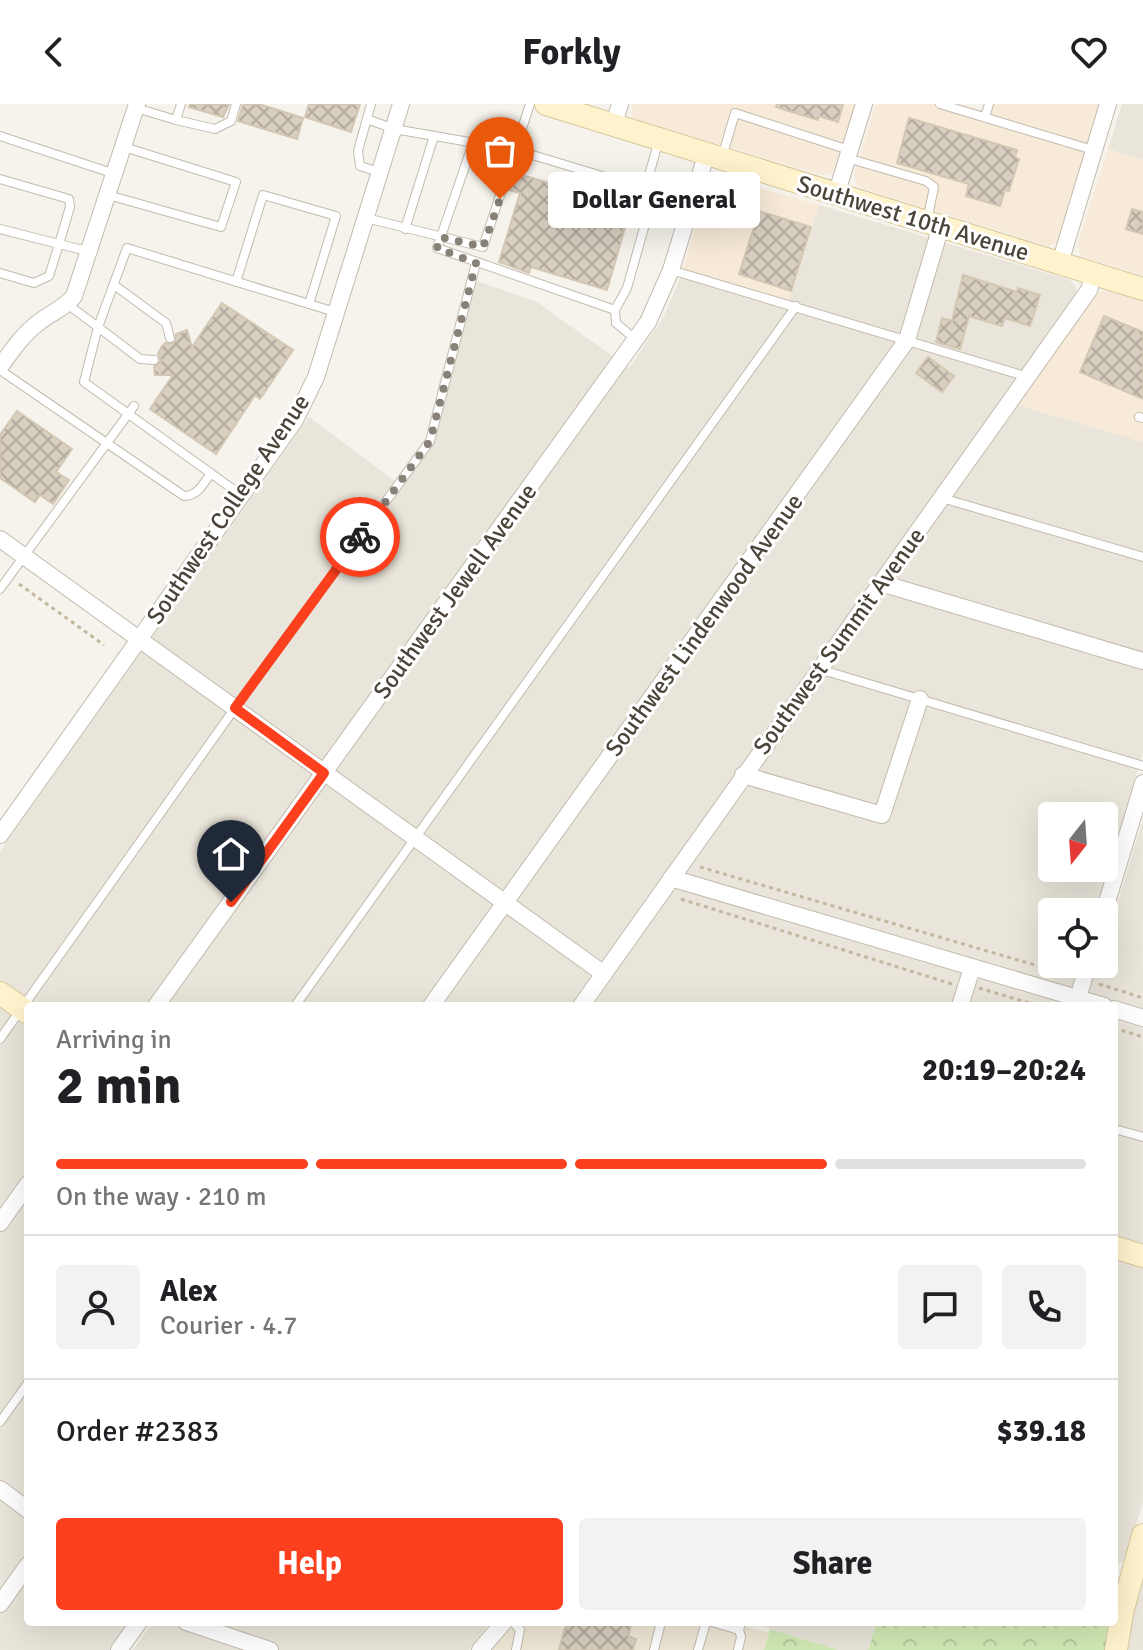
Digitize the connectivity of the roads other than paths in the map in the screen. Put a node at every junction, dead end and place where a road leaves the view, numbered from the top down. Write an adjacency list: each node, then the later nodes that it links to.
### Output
1 (181, 104): 15 (lane)
2 (236, 104): 15 (lane)
3 (371, 104): 14 (lane)
4 (401, 104): 16 (street, Southwest College Avenue)
5 (530, 104): 22 (lane)
6 (546, 104): 12 (main road, Southwest 10th Avenue)
7 (864, 104): 24 (street)
8 (940, 104): 13 (lane)
9 (989, 104): 13 (lane)
10 (1108, 104): 23 (street)
11 (136, 106): 15 (lane); 21 (street)
12 (617, 114): 19 (main road, Southwest 10th Avenue)
13 (985, 117): 23 (lane)
14 (367, 119): 16 (lane); 26 (lane)
15 (176, 120)
16 (394, 129): 18 (lane); 26 (street, Southwest College Avenue)
17 (0, 136): 27 (lane)
18 (434, 136): 20 (lane); 37 (lane)
19 (659, 138): 25 (main road, Southwest 10th Avenue); 29 (lane)
20 (473, 143): 22 (lane); 38 (lane)
21 (123, 147): 27 (street); 30 (lane)
22 (516, 150): 29 (lane); 38 (lane)
23 (1094, 150): 42 (street)
24 (848, 154): 25 (lane); 31 (street); 35 (lane)
25 (714, 155): 31 (main road, Southwest 10th Avenue); 33 (street, Southwest Jewell Avenue)
26 (380, 172): 34 (street, Southwest College Avenue)
27 (115, 174): 30 (street)
28 (0, 179): 39 (lane)
29 (645, 189): 32 (lane)
30 (108, 195): 40 (street)
31 (836, 195): 35 (main road, Southwest 10th Avenue)
32 (651, 203): 33 (lane); 52 (lane)
33 (688, 214): 43 (street, Southwest Jewell Avenue)
34 (366, 218): 37 (lane); 53 (street, Southwest College Avenue)
35 (934, 224): 42 (main road, Southwest 10th Avenue); 57 (street, Southwest Lindenwood Avenue)
36 (0, 229): 39 (lane)
37 (405, 229): 38 (lane)
38 (441, 237): 41 (lane)
39 (59, 244): 40 (lane); 44 (lane)
40 (91, 252): 49 (street)
41 (476, 263): 52 (lane); 76 (lane)
42 (1060, 263): 45 (main road, Southwest 10th Avenue)
43 (671, 270): 51 (lane); 56 (street, Southwest Jewell Avenue)
44 (0, 273)
45 (1094, 274): 48 (main road, Southwest 10th Avenue); 60 (street, Southwest Summit Avenue)
46 (236, 282): 47 (lane); 50 (lane); 50 (lane)
47 (114, 285): 54 (lane); 55 (lane)
48 (1143, 289)
49 (67, 304): 54 (lane); 59 (street)
50 (309, 304): 53 (lane)
51 (796, 306): 57 (lane); 82 (lane)
52 (615, 310): 56 (lane)
53 (336, 312): 65 (street, Southwest College Avenue)
54 (98, 327): 58 (lane); 62 (lane)
55 (170, 338)
56 (636, 339): 78 (street, Southwest Jewell Avenue)
57 (907, 340): 60 (lane); 85 (street, Southwest Lindenwood Avenue)
58 (154, 360)
59 (0, 369): 63 (lane)
60 (1029, 377): 66 (street, Southwest Summit Avenue)
61 (134, 406): 62 (lane)
62 (128, 414): 63 (lane); 64 (lane)
63 (105, 445): 64 (lane); 68 (lane)
64 (211, 473): 65 (lane)
65 (241, 495): 72 (street, Southwest College Avenue)
66 (942, 498): 69 (lane); 70 (street, Southwest Summit Avenue)
67 (0, 539): 68 (street)
68 (23, 555): 71 (lane); 72 (street)
69 (1143, 557)
70 (881, 583): 73 (street); 74 (street, Southwest Summit Avenue)
71 (0, 589)
72 (139, 639): 76 (street); 81 (street, Southwest College Avenue)
73 (1143, 661)
74 (819, 669): 75 (lane); 79 (street, Southwest Summit Avenue)
75 (920, 699): 77 (lane); 79 (street)
76 (235, 708): 78 (street); 91 (lane)
77 (1143, 766)
78 (324, 773): 82 (street); 92 (street, Southwest Jewell Avenue)
79 (743, 775): 83 (street, Southwest Summit Avenue)
80 (1143, 783): 84 (street)
81 (0, 835)
82 (417, 837): 85 (street); 93 (lane)
83 (671, 878): 86 (street); 87 (street, Southwest Summit Avenue)
84 (1108, 898)
85 (506, 901): 87 (street); 94 (street, Southwest Lindenwood Avenue)
86 (972, 968): 90 (street); 96 (street)
87 (604, 974): 95 (street, Southwest Summit Avenue)
88 (1083, 978): 90 (street)
89 (0, 993): 98 (main road)
90 (1078, 998): 97 (street)
91 (31, 1002)
92 (159, 1002)
93 (298, 1002)
94 (434, 1002)
95 (584, 1002)
96 (961, 1002)
97 (1091, 1002)
98 (24, 1010)
99 (1118, 1010): 101 (street)
100 (24, 1012): 102 (lane)
101 (1143, 1018)
102 (0, 1039)
103 (1118, 1130): 104 (lane)
104 (1143, 1137)
105 (24, 1190): 106 (street)
106 (0, 1223)
107 (1118, 1248): 108 (main road)
108 (1143, 1256)
109 (24, 1389): 110 (lane)
110 (0, 1422)
111 (0, 1489): 112 (street)
112 (24, 1507)
113 (1143, 1535): 115 (main road)
114 (24, 1571): 116 (street)
115 (1122, 1575): 131 (main road)
116 (0, 1604)
117 (136, 1626): 124 (street)
118 (198, 1626): 125 (street)
119 (501, 1626): 126 (street)
120 (516, 1626): 127 (lane)
121 (660, 1626): 128 (lane)
122 (705, 1626): 129 (lane)
123 (740, 1626): 130 (lane)
124 (119, 1650)
125 (270, 1650)
126 (480, 1650)
127 (516, 1650)
128 (654, 1650)
129 (698, 1650)
130 (738, 1650)
131 (1116, 1650)

